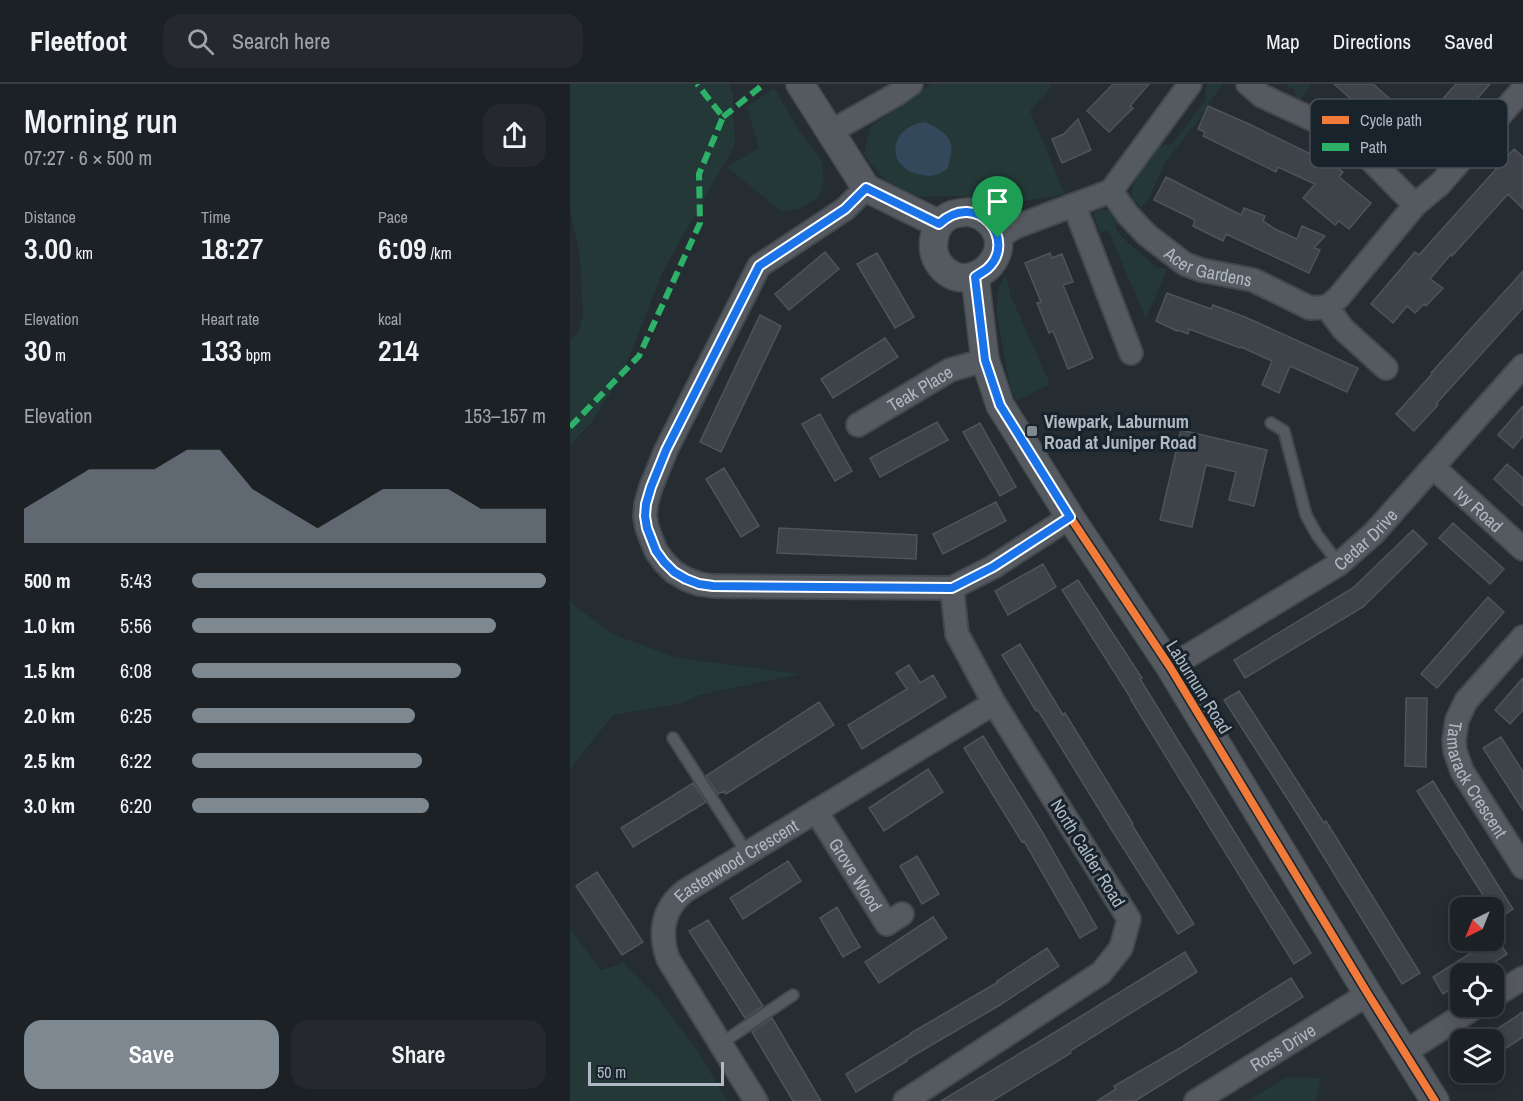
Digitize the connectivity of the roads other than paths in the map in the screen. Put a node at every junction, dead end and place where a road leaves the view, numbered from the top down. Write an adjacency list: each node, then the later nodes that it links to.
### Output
1 (800, 84): 8 (street)
2 (911, 84): 8 (street)
3 (1191, 84): 12 (street)
4 (1248, 84): 7 (street)
5 (1523, 89): 6 (street)
6 (1508, 106)
7 (1310, 118)
8 (830, 132): 11 (street)
9 (1379, 168): 14 (street)
10 (1454, 168): 14 (street)
11 (866, 188): 15 (street); 29 (street)
12 (1111, 191): 13 (street); 18 (street, Acer Gardens)
13 (1074, 205): 16 (street); 19 (street)
14 (1415, 205): 18 (street)
15 (939, 224): 16 (street); 17 (street)
16 (998, 238): 17 (street)
17 (975, 277): 20 (street, Laburnum Road)
18 (1327, 307): 22 (street)
19 (1131, 353)
20 (985, 360): 24 (street, Teak Place); 26 (street, Laburnum Road)
21 (1523, 366): 25 (street, Cedar Drive)
22 (1386, 368)
23 (1271, 423): 28 (lane)
24 (858, 425)
25 (1433, 467): 27 (street, Ivy Road); 28 (street, Cedar Drive)
26 (1070, 517): 29 (street); 31 (street, Laburnum Road)
27 (1523, 549)
28 (1339, 564): 31 (street, Cedar Drive)
29 (952, 588): 32 (street, North Calder Road)
30 (1523, 637): 36 (street, Tamarack Crescent)
31 (1170, 667): 40 (street, Laburnum Road)
32 (994, 703): 34 (street, Easterwood Crescent); 46 (street, North Calder Road)
33 (673, 738): 35 (lane)
34 (816, 811): 35 (street, Easterwood Crescent); 37 (street, Grove Wood)
35 (747, 853): 43 (street, Easterwood Crescent)
36 (1521, 861)
37 (902, 914)
38 (1523, 978): 39 (street)
39 (1504, 990)
40 (1368, 994): 44 (street, Laburnum Road); 47 (street, Ross Drive)
41 (793, 995): 43 (lane)
42 (1460, 1017): 44 (street)
43 (720, 1044): 45 (street, Easterwood Crescent)
44 (1405, 1052): 48 (street, Laburnum Road)
45 (756, 1101)
46 (907, 1101)
47 (1196, 1101)
48 (1435, 1101)

